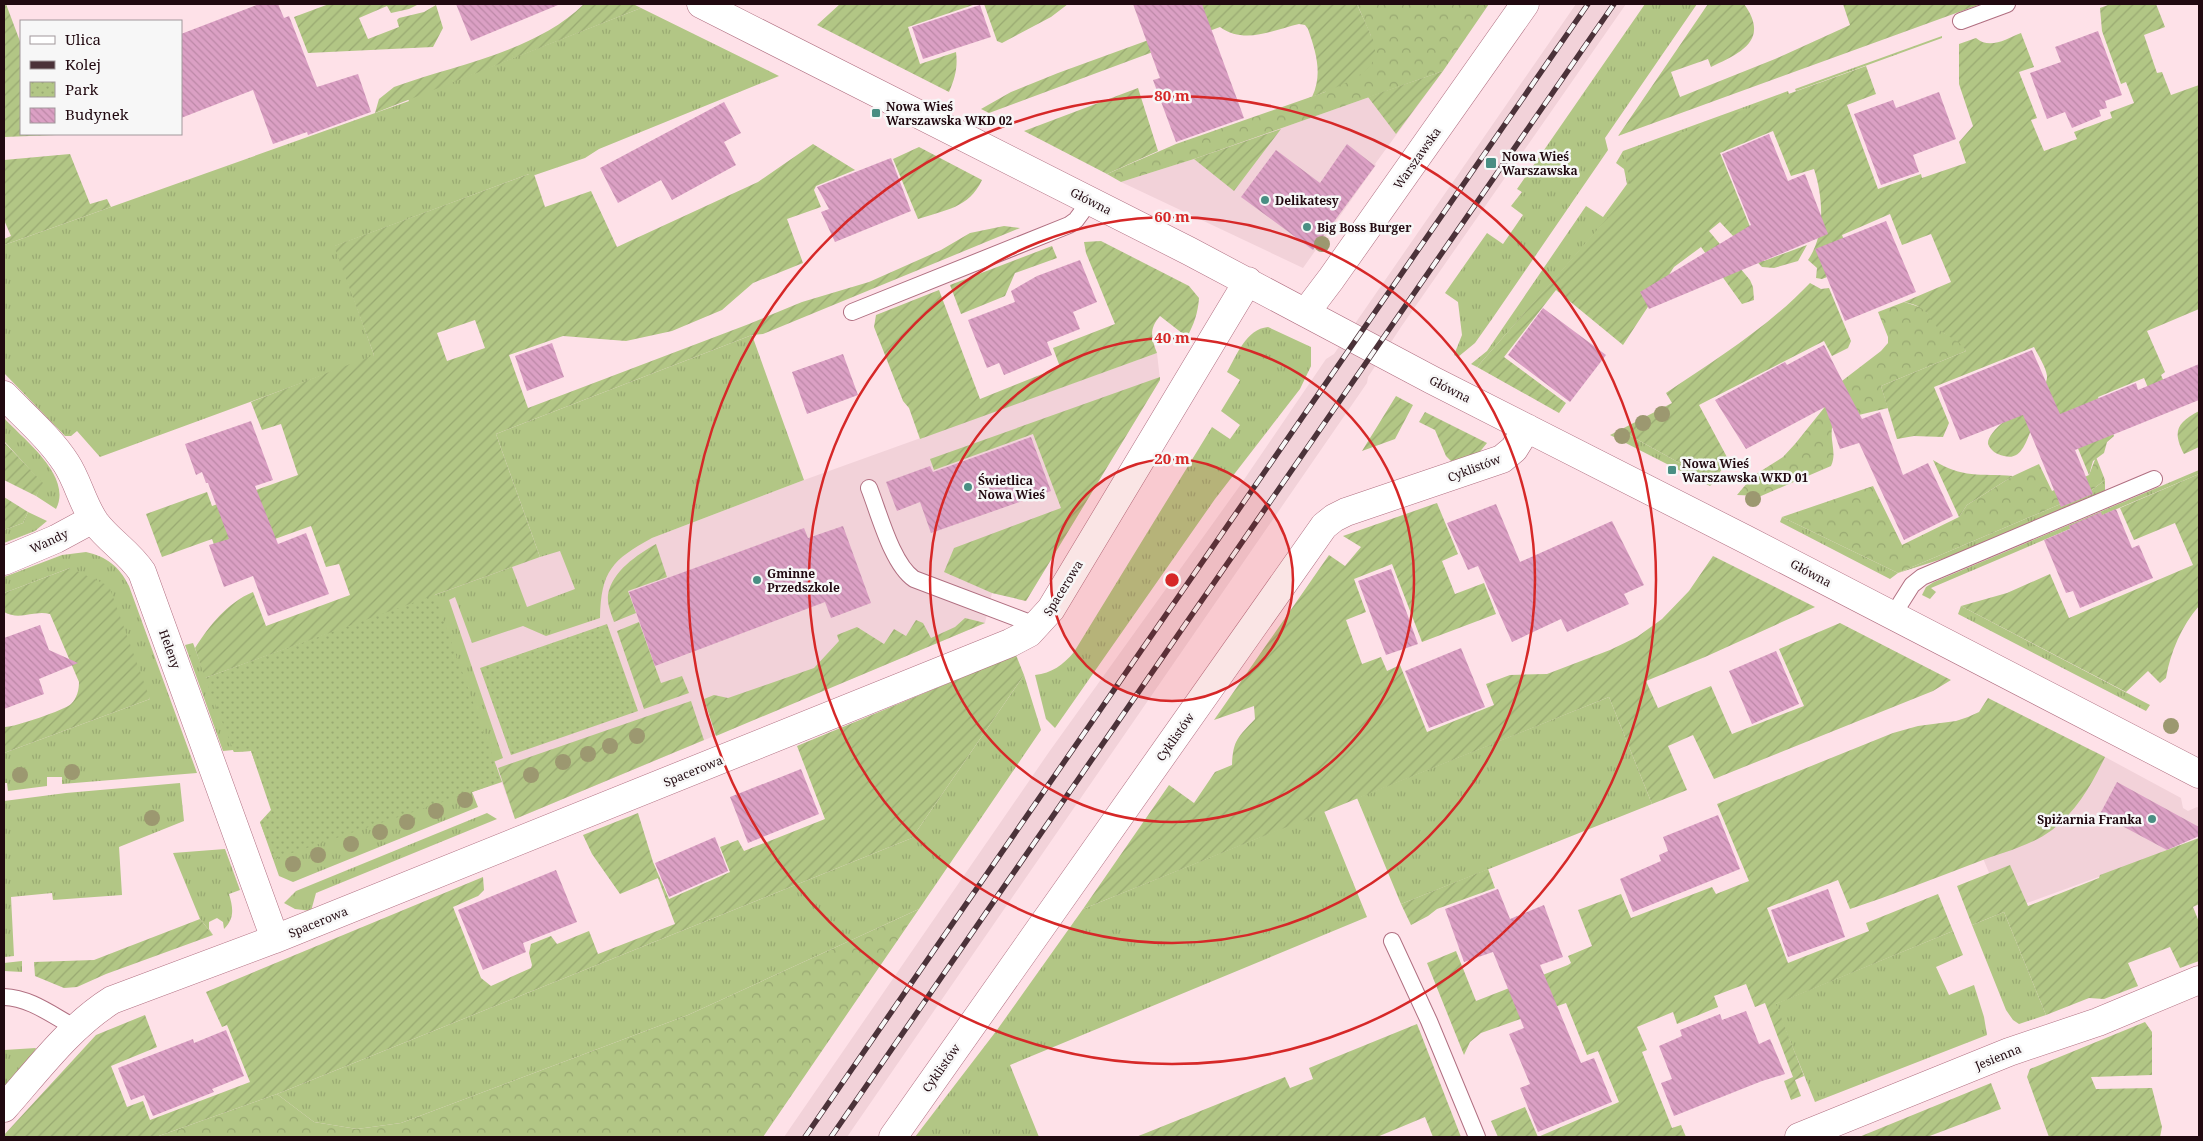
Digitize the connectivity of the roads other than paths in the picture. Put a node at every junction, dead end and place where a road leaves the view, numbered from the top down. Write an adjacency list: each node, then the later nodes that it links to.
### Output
1 (701, 4): 5 (street, Główna)
2 (1526, 4): 8 (street, Warszawska)
3 (2007, 4): 4 (lane)
4 (1960, 21)
5 (1090, 201): 6 (street, Główna); 7 (lane)
6 (1248, 281): 8 (street, Główna); 16 (street, Spacerowa)
7 (852, 312)
8 (1306, 312): 10 (street, Główna)
9 (4, 395): 13 (street, Heleny)
10 (1527, 428): 15 (street, Główna); 24 (street, Cyklistów)
11 (2154, 479): 15 (lane)
12 (869, 488): 16 (lane)
13 (93, 519): 14 (street, Wandy); 18 (street, Heleny)
14 (4, 561)
15 (1893, 615): 17 (street, Główna)
16 (1038, 626): 18 (street, Spacerowa)
17 (2199, 774)
18 (275, 939): 22 (street, Spacerowa)
19 (1392, 941): 25 (lane)
20 (2199, 980): 26 (street, Jesienna)
21 (4, 997): 22 (lane)
22 (76, 1028): 23 (street, Spacerowa)
23 (4, 1108)
24 (893, 1137)
25 (1477, 1137)
26 (1799, 1137)

